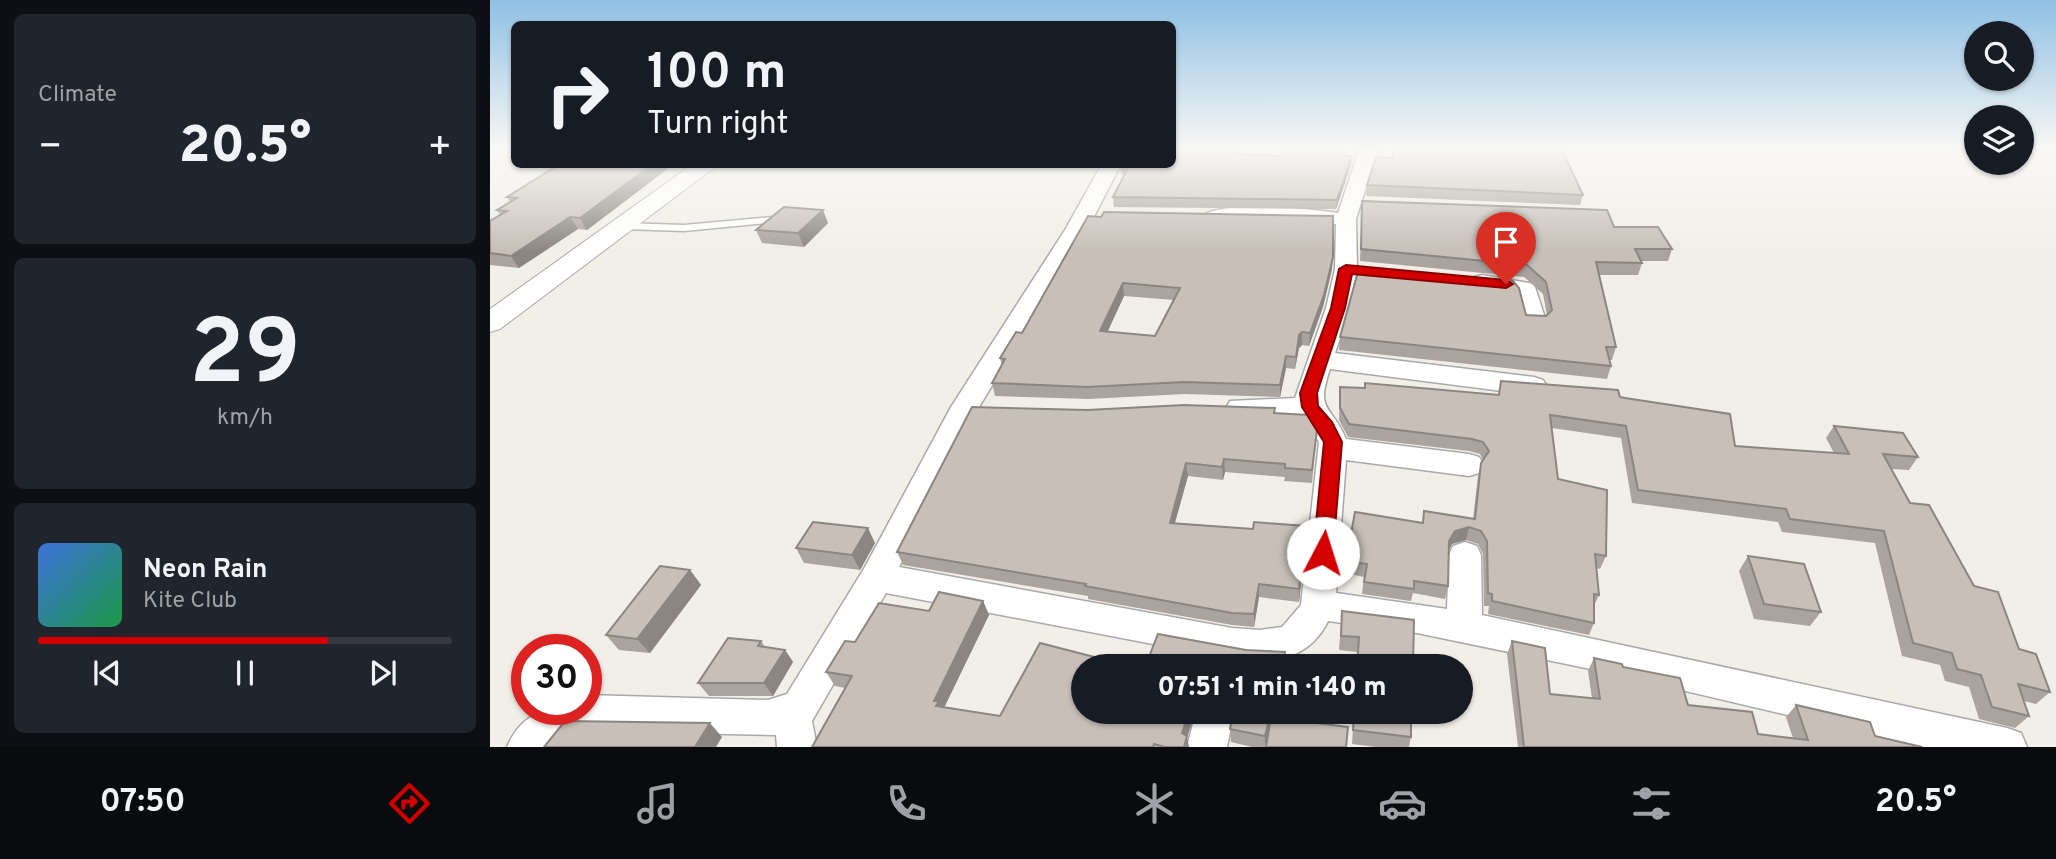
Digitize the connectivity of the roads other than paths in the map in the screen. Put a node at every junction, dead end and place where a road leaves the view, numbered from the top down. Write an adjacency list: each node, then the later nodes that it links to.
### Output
1 (682, 183): 7 (street)
2 (1106, 183): 18 (street)
3 (1362, 183): 4 (street)
4 (1357, 209): 5 (street); 11 (street)
5 (1193, 217)
6 (784, 219): 7 (lane)
7 (623, 226): 10 (street)
8 (1464, 280): 9 (street)
9 (1534, 321)
10 (490, 323)
11 (1320, 359): 12 (street); 14 (street)
12 (1554, 387)
13 (1212, 406): 14 (street)
14 (1310, 407): 15 (street)
15 (1332, 448): 16 (street); 19 (street)
16 (1469, 465)
17 (1465, 555): 20 (street)
18 (877, 577): 21 (street); 24 (street)
19 (1318, 605): 20 (street); 22 (street)
20 (1464, 627): 27 (street)
21 (1224, 654)
22 (1234, 654)
23 (1212, 724): 26 (street)
24 (794, 730): 25 (street)
25 (527, 747)
26 (1207, 747)
27 (2007, 747)

